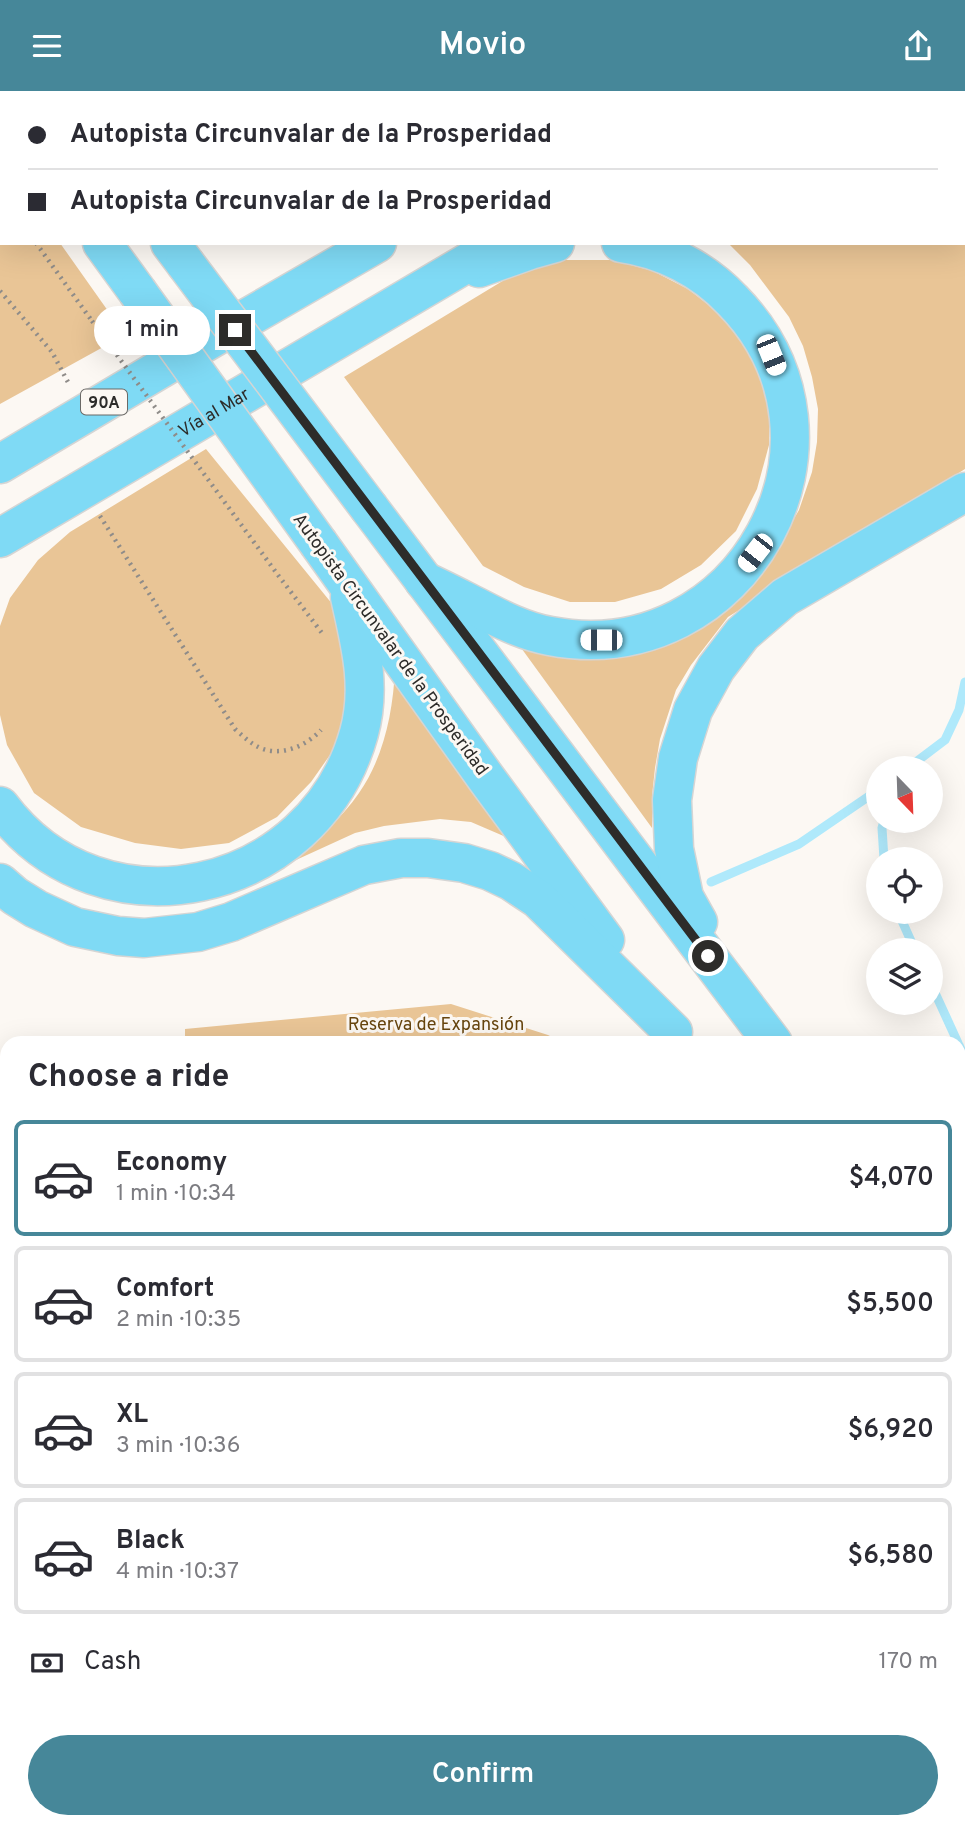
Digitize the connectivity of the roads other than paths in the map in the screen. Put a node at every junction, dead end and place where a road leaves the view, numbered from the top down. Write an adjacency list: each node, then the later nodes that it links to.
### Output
1 (103, 245): 14 (highway, Autopista Circunvalar de la Prosperidad, bridge)
2 (374, 245): 8 (highway, 90A)
3 (499, 245): 7 (highway, Vía al Mar)
4 (548, 245): 7 (highway)
5 (629, 245): 13 (highway)
6 (177, 253): 13 (highway, bridge)
7 (434, 284): 10 (highway, Vía al Mar)
8 (0, 464)
9 (965, 492): 17 (highway)
10 (73, 496): 11 (highway, Vía al Mar); 12 (highway)
11 (0, 538)
12 (0, 564)
13 (424, 581): 17 (highway)
14 (347, 582): 15 (highway); 19 (highway, Autopista Circunvalar de la Prosperidad)
15 (0, 806)
16 (0, 883): 18 (highway)
17 (741, 1000): 20 (highway)
18 (675, 1036)
19 (676, 1036)
20 (768, 1036)

